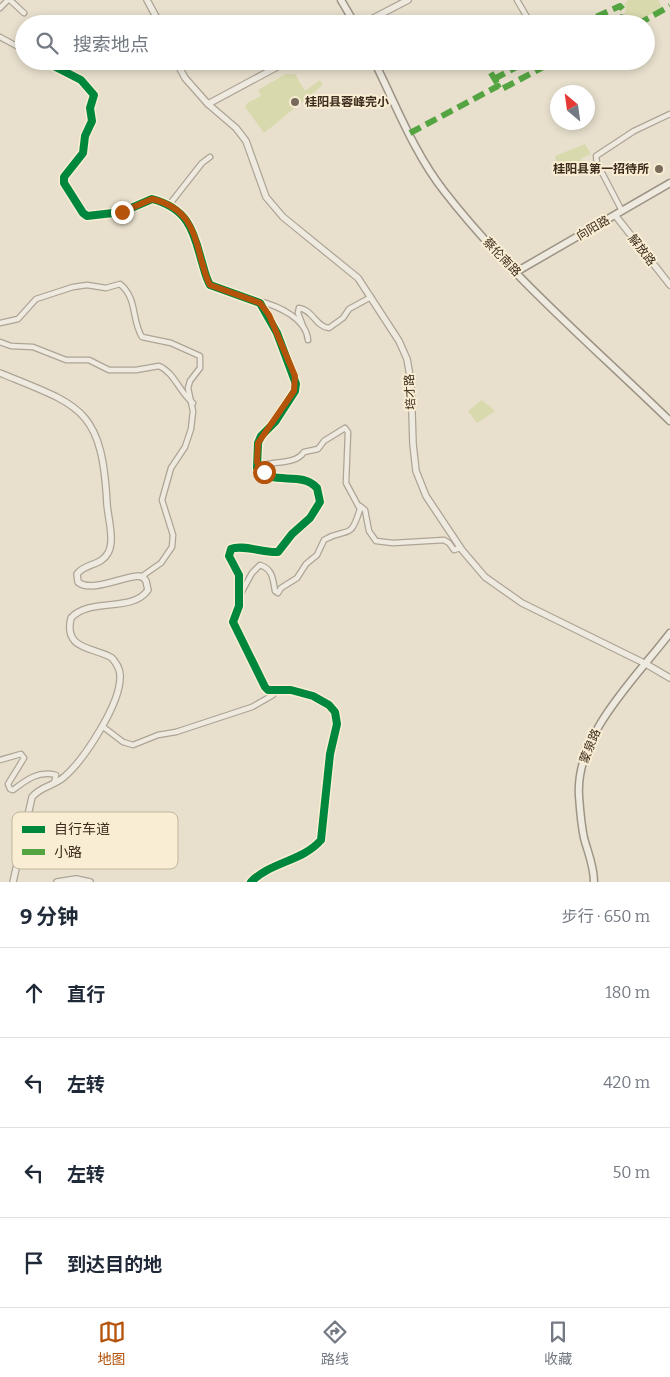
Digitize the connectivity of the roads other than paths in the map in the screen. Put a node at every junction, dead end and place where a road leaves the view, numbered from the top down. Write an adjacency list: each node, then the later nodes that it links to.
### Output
1 (9, 0): 6 (street); 7 (street)
2 (147, 0): 8 (street)
3 (341, 0): 9 (main road)
4 (408, 0): 10 (street)
5 (517, 0): 11 (street)
6 (0, 8)
7 (24, 13)
8 (155, 15)
9 (350, 15)
10 (379, 15)
11 (526, 15)
12 (0, 38): 13 (street)
13 (15, 46)
14 (62, 70): 22 (street)
15 (181, 70): 18 (street, 培才路)
16 (271, 70): 18 (street)
17 (379, 70): 25 (main road, 蔡伦南路)
18 (208, 104): 27 (street, 培才路)
19 (670, 114): 23 (street)
20 (210, 157): 22 (street)
21 (670, 183): 23 (main road, 向阳路)
22 (168, 205): 28 (street)
23 (622, 211): 24 (main road, 向阳路)
24 (615, 215): 25 (main road, 向阳路); 26 (street, 解放路)
25 (516, 272): 35 (main road, 蔡伦南路)
26 (670, 285)
27 (371, 297): 30 (street); 38 (street, 培才路)
28 (255, 300): 30 (street); 36 (street)
29 (0, 323): 34 (street)
30 (303, 326): 31 (street)
31 (308, 340)
32 (0, 342): 34 (street)
33 (0, 373): 39 (street)
34 (192, 403): 39 (street)
35 (670, 421)
36 (264, 474): 37 (street); 40 (street)
37 (360, 506): 38 (street); 40 (street)
38 (460, 548): 42 (street, 培才路)
39 (142, 577): 45 (street)
40 (239, 596): 44 (street)
41 (670, 633): 42 (main road, 蒙泉路)
42 (646, 664): 43 (street, 培才路); 54 (main road, 蒙泉路)
43 (670, 678)
44 (275, 690): 45 (street); 53 (street)
45 (102, 726): 47 (street)
46 (0, 760): 47 (street)
47 (54, 783): 48 (street)
48 (29, 812)
49 (16, 869): 50 (street)
50 (13, 882)
51 (57, 882): 52 (street)
52 (90, 882)
53 (251, 882)
54 (594, 882)

